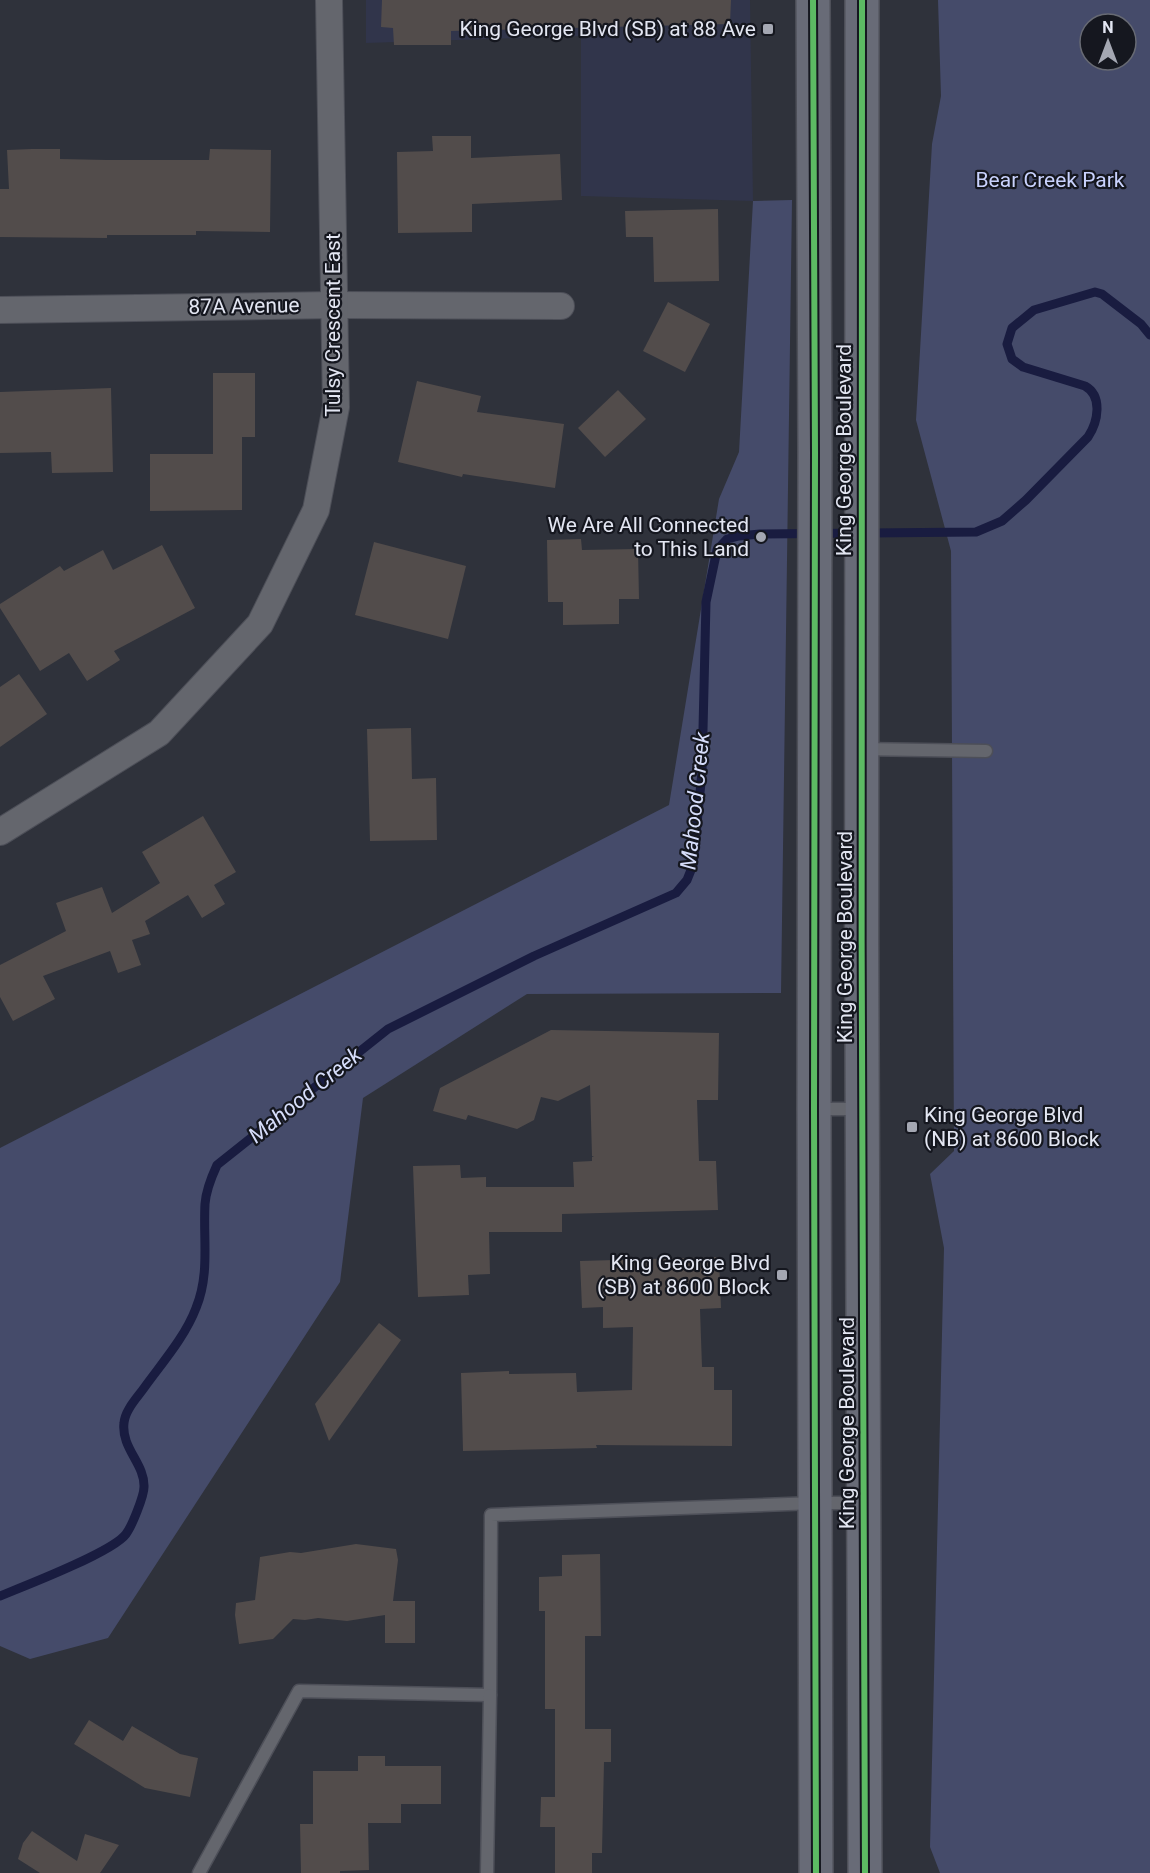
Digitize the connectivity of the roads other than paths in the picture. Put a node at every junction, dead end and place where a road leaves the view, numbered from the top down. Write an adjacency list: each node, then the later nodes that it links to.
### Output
1 (329, 0): 4 (street, Tulsy Crescent East)
2 (813, 0): 10 (main road, King George Boulevard)
3 (862, 0): 7 (main road, King George Boulevard)
4 (335, 305): 5 (street, 87A Avenue); 6 (street, 87A Avenue); 9 (street, Tulsy Crescent East)
5 (561, 306)
6 (0, 310)
7 (860, 749): 8 (lane); 11 (main road, King George Boulevard)
8 (986, 751)
9 (0, 832)
10 (814, 1109): 11 (lane); 12 (main road, King George Boulevard)
11 (863, 1109): 13 (main road, King George Boulevard)
12 (815, 1503): 13 (lane); 14 (lane); 17 (main road, King George Boulevard)
13 (864, 1503): 18 (main road, King George Boulevard)
14 (490, 1695): 15 (lane); 16 (lane)
15 (199, 1873)
16 (487, 1873)
17 (816, 1873)
18 (865, 1873)

